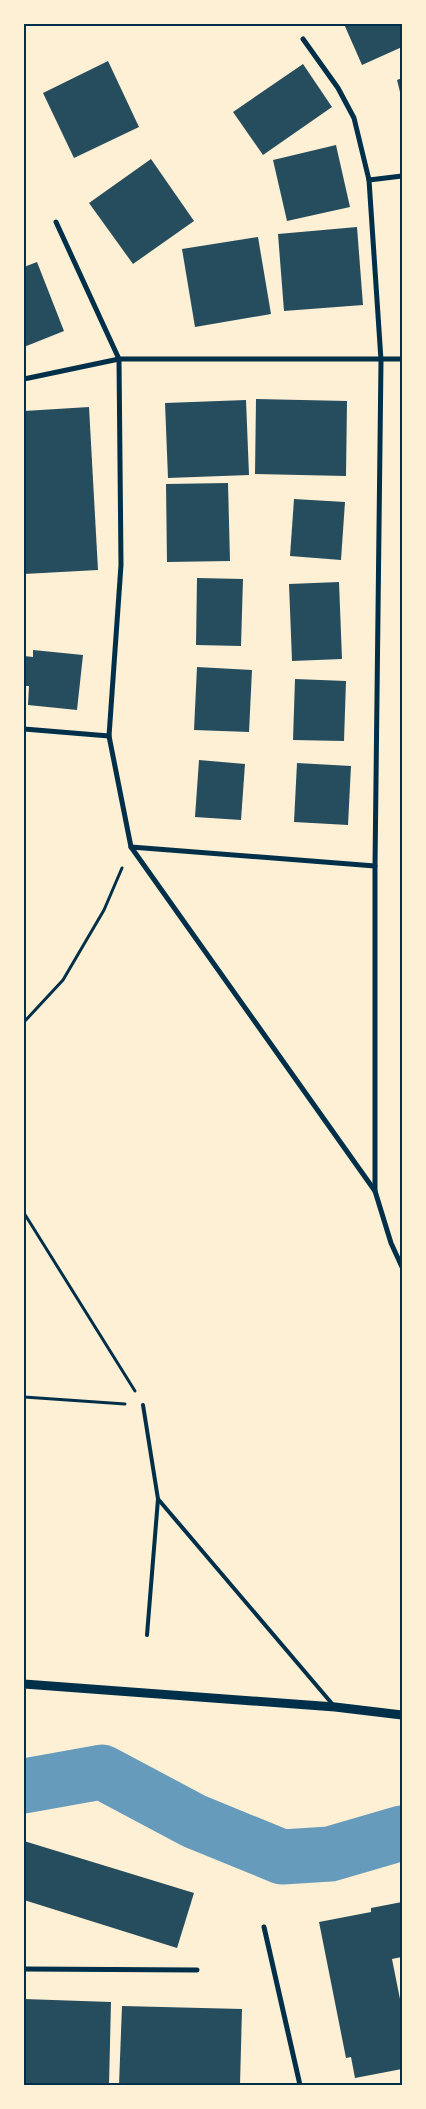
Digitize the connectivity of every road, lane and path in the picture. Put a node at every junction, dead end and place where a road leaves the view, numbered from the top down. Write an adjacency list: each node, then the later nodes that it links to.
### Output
1 (303, 39): 3 (street)
2 (402, 176): 3 (street)
3 (369, 180): 7 (street)
4 (56, 222): 5 (street)
5 (119, 359): 7 (street); 8 (street); 10 (street)
6 (402, 359): 7 (street)
7 (381, 360): 12 (street)
8 (24, 379)
9 (24, 729): 10 (street)
10 (109, 736): 11 (street)
11 (132, 847): 12 (street); 13 (path); 14 (street)
12 (374, 866): 14 (street)
13 (24, 1022)
14 (375, 1191): 16 (street)
15 (24, 1213): 18 (path)
16 (402, 1267)
17 (24, 1397): 18 (path)
18 (143, 1405): 19 (lane)
19 (158, 1499): 20 (lane); 22 (lane)
20 (147, 1635)
21 (24, 1684): 22 (street)
22 (335, 1707): 23 (street)
23 (402, 1715)
24 (264, 1927): 27 (street)
25 (24, 1970): 26 (street)
26 (197, 1970)
27 (300, 2085)

